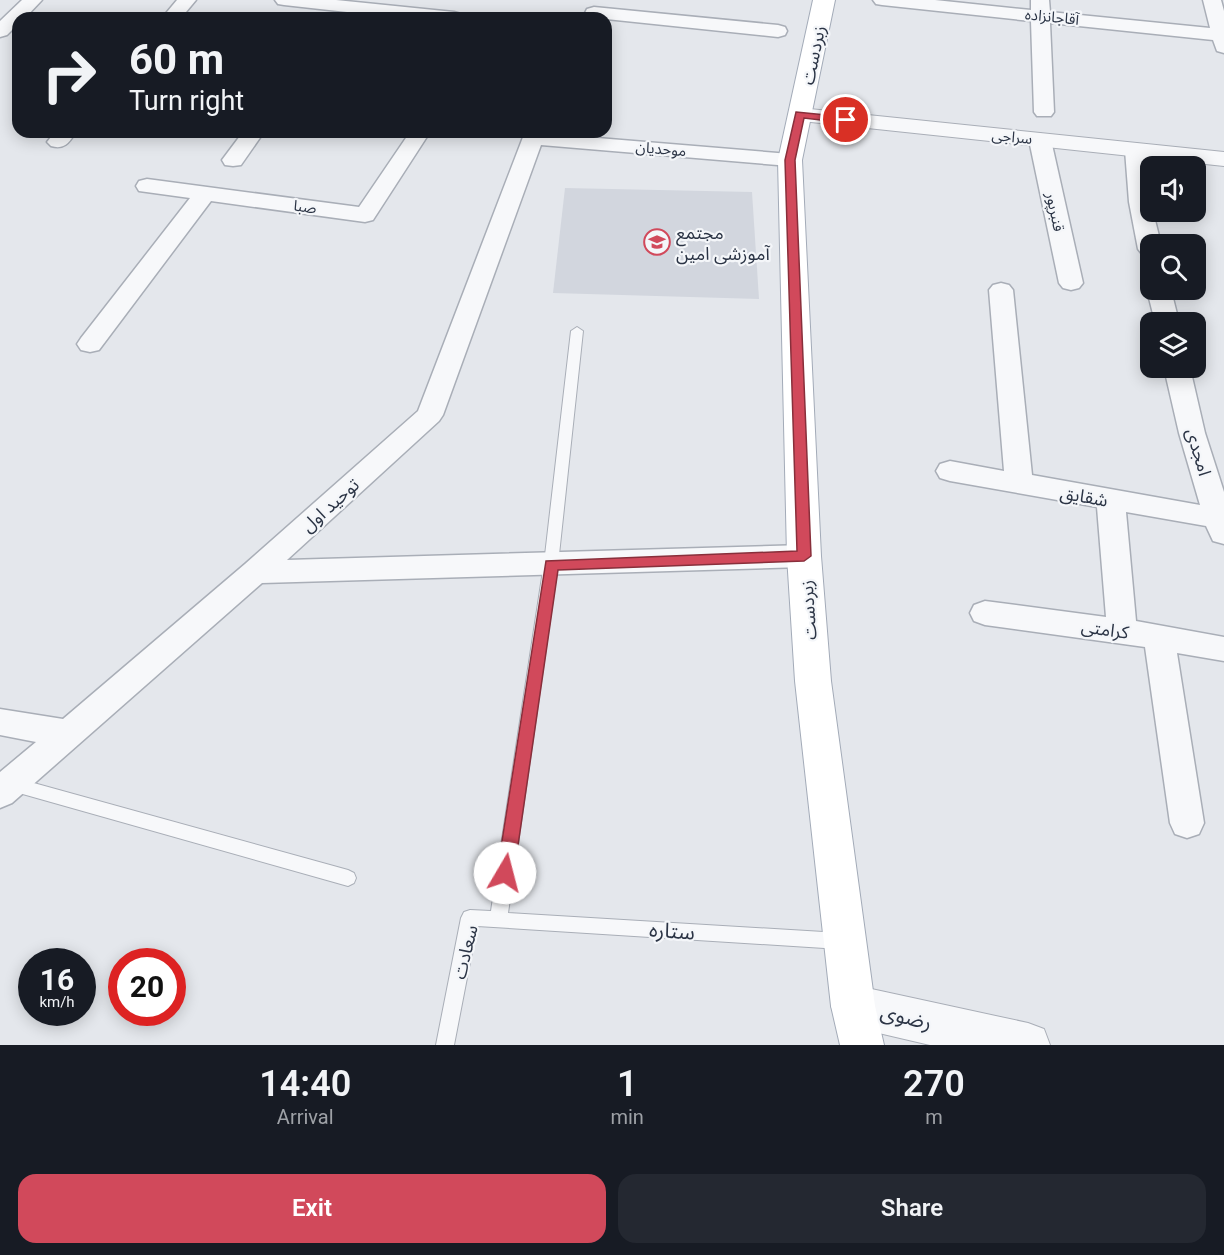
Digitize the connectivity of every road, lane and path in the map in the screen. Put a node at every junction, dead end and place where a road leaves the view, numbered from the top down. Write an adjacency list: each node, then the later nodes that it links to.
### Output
1 (33, 0): 10 (street)
2 (187, 0): 11 (street)
3 (284, 0): 12 (street)
4 (824, 0): 19 (main road, زبردست)
5 (882, 0): 8 (street, آقاجانزاده)
6 (1212, 0): 17 (street)
7 (410, 6): 12 (street); 13 (street)
8 (1040, 8): 17 (street, آقاجانزاده); 18 (street)
9 (596, 10): 16 (street)
10 (20, 12)
11 (176, 12)
12 (344, 12)
13 (432, 12)
14 (12, 20): 15 (street)
15 (0, 31)
16 (778, 31)
17 (1223, 41)
18 (1044, 112)
19 (800, 114): 24 (street, سراجی); 28 (main road, زبردست)
20 (250, 138): 27 (street)
21 (416, 138): 30 (street, صبا)
22 (533, 138): 44 (street, توحید اول)
23 (565, 138): 28 (street, موحدیان)
24 (1040, 140): 25 (street, سراجی); 32 (street, قنبرپور)
25 (1136, 150): 26 (street, سراجی); 31 (street)
26 (1224, 159)
27 (233, 160)
28 (790, 160): 42 (main road, زبردست)
29 (147, 186): 30 (street, صبا)
30 (204, 194): 35 (street)
31 (1147, 234)
32 (1071, 284)
33 (1002, 290): 39 (street)
34 (577, 331): 43 (lane, سعادت)
35 (90, 344)
36 (1181, 378): 37 (street, امجدی)
37 (1211, 455): 41 (street, امجدی)
38 (950, 471): 39 (street, شقایق)
39 (1019, 484): 40 (street, شقایق)
40 (1111, 500): 41 (street, شقایق); 46 (street)
41 (1221, 527)
42 (804, 556): 43 (street); 55 (main road, زبردست)
43 (551, 564): 44 (street); 54 (lane, سعادت)
44 (255, 572): 50 (street, توحید اول)
45 (985, 613): 46 (street, کرامتی)
46 (1122, 631): 47 (street, کرامتی)
47 (1159, 638): 48 (street, کرامتی); 52 (street)
48 (1224, 649)
49 (0, 722): 50 (street)
50 (69, 734): 51 (street, توحید اول)
51 (5, 788): 53 (lane)
52 (1187, 823)
53 (348, 878)
54 (498, 920): 55 (lane, ستاره); 57 (lane, سعادت)
55 (845, 942): 56 (main road, زبردست)
56 (856, 1032): 58 (street, رضوی)
57 (445, 1045)
58 (1028, 1045)

